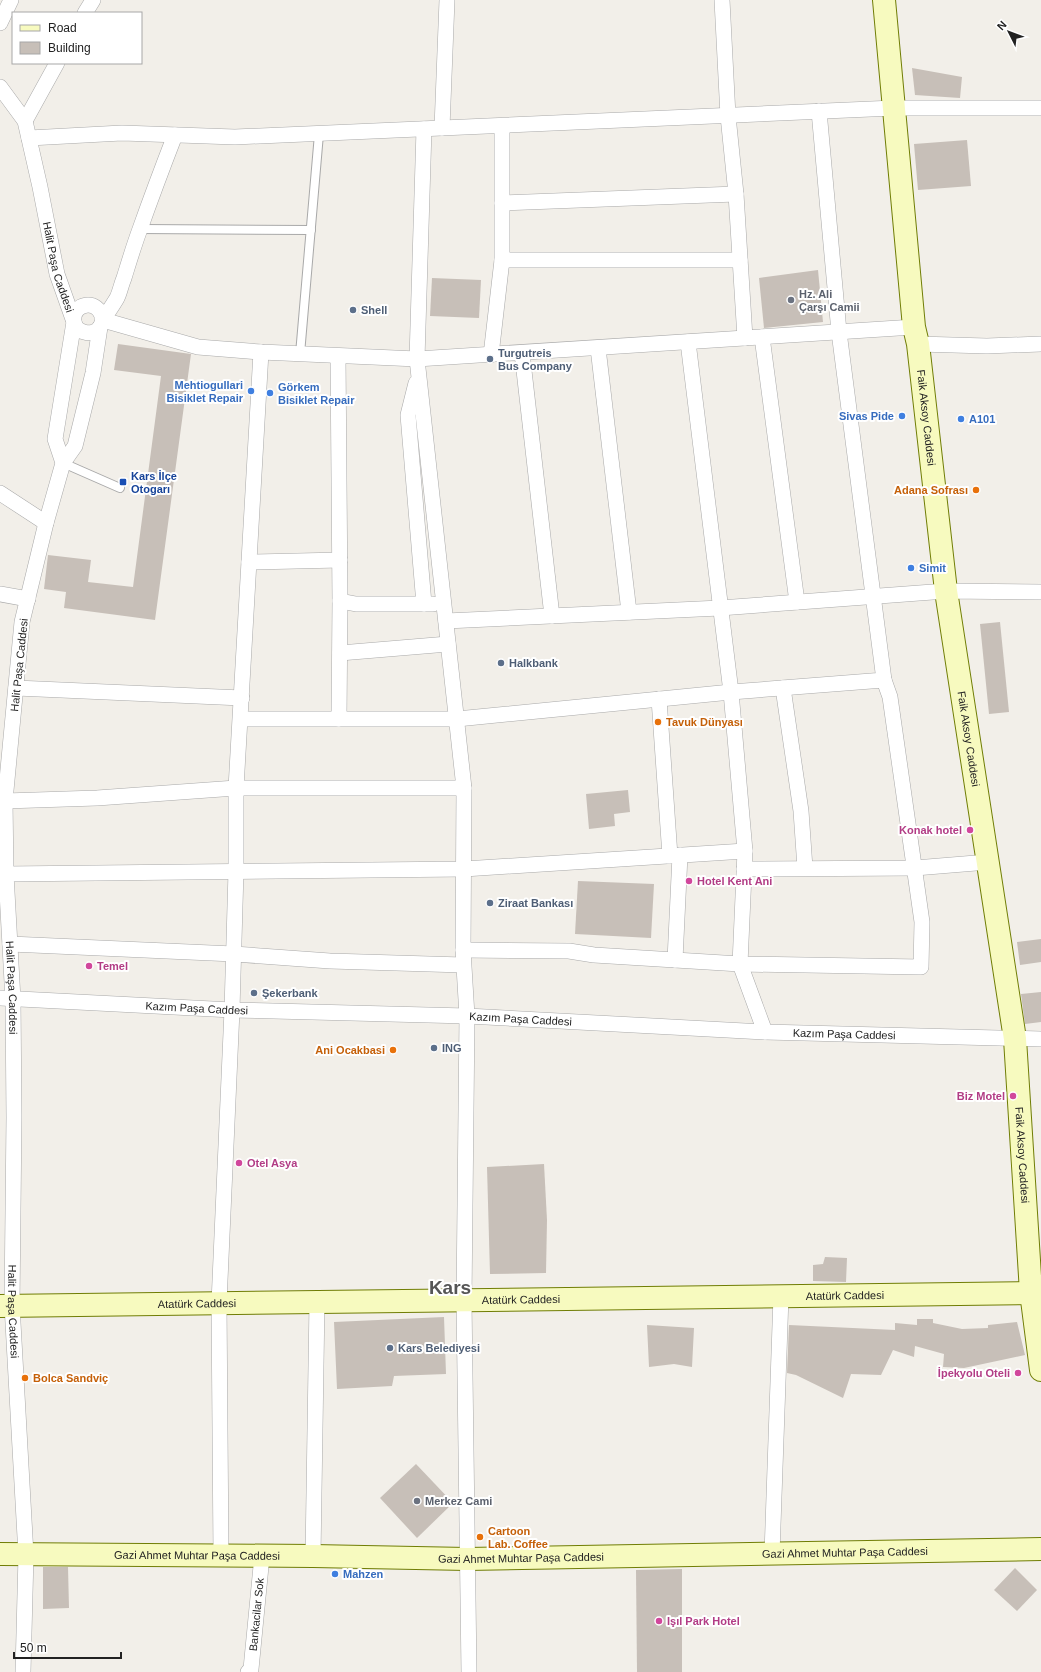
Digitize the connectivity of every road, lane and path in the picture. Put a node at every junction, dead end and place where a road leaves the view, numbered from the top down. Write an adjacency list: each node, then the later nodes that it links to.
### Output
1 (11, 0): 7 (street)
2 (92, 0): 6 (street)
3 (447, 0): 16 (street)
4 (722, 0): 13 (street)
5 (884, 0): 10 (street, Faik Aksoy Caddesi)
6 (86, 12)
7 (0, 23)
8 (56, 64): 14 (street)
9 (0, 87): 14 (street, Halit Paşa Caddesi)
10 (894, 108): 11 (street); 12 (street); 30 (street, Faik Aksoy Caddesi)
11 (1041, 108)
12 (819, 112): 13 (street); 29 (street)
13 (728, 116): 15 (street); 21 (street)
14 (25, 121): 20 (street, Halit Paşa Caddesi)
15 (502, 126): 16 (street); 22 (street)
16 (442, 128): 17 (street)
17 (424, 129): 18 (street); 41 (street)
18 (320, 134): 19 (street); 24 (lane)
19 (175, 135): 20 (street); 23 (street)
20 (29, 138): 27 (street, Halit Paşa Caddesi)
21 (736, 194): 22 (street); 26 (street)
22 (502, 203): 25 (street)
23 (140, 229): 24 (lane); 28 (street)
24 (311, 230): 38 (lane)
25 (502, 260): 26 (street); 39 (street)
26 (740, 260): 32 (street)
27 (74, 322): 28 (street); 28 (street); 43 (street, Halit Paşa Caddesi)
28 (101, 324): 36 (street); 43 (street)
29 (839, 332): 30 (street); 31 (street); 52 (street)
30 (916, 336): 34 (street); 49 (street, Faik Aksoy Caddesi)
31 (762, 337): 32 (street); 55 (street)
32 (746, 338): 33 (street)
33 (688, 342): 35 (street); 58 (street)
34 (1041, 344)
35 (598, 348): 37 (street); 59 (street)
36 (261, 352): 38 (street); 48 (street)
37 (522, 353): 39 (street); 60 (street)
38 (300, 354): 40 (street)
39 (491, 355): 41 (street)
40 (338, 356): 41 (street); 47 (street)
41 (417, 360): 42 (street)
42 (419, 374): 56 (street); 57 (street)
43 (63, 463): 44 (lane); 46 (street, Halit Paşa Caddesi)
44 (120, 488)
45 (0, 493): 46 (street)
46 (46, 523): 53 (street, Halit Paşa Caddesi)
47 (340, 560): 48 (street); 54 (street)
48 (249, 562): 68 (street)
49 (946, 591): 50 (street); 52 (street); 78 (street, Faik Aksoy Caddesi)
50 (1041, 592)
51 (0, 594): 53 (street)
52 (873, 596): 55 (street); 64 (street)
53 (28, 598): 65 (street, Halit Paşa Caddesi)
54 (340, 601): 56 (street); 63 (street)
55 (797, 602): 58 (street)
56 (424, 604): 57 (street)
57 (444, 604): 61 (street)
58 (720, 608): 59 (street); 67 (street)
59 (629, 612): 60 (street)
60 (552, 616): 61 (street)
61 (446, 621): 62 (street)
62 (448, 644): 63 (street); 70 (street)
63 (340, 653): 72 (street)
64 (884, 680): 66 (street); 80 (street)
65 (16, 688): 68 (street); 75 (street, Halit Paşa Caddesi)
66 (783, 688): 67 (street); 79 (street)
67 (730, 692): 69 (street); 76 (street)
68 (242, 698): 71 (street)
69 (659, 699): 70 (street); 77 (street)
70 (457, 718): 72 (street); 74 (street)
71 (241, 719): 72 (street); 73 (street)
72 (339, 719)
73 (236, 788): 74 (street); 75 (street); 83 (street)
74 (464, 788): 81 (street)
75 (3, 802): 84 (street, Halit Paşa Caddesi)
76 (745, 851): 77 (street); 82 (street)
77 (675, 855): 81 (street); 88 (street)
78 (988, 862): 80 (street); 94 (street, Faik Aksoy Caddesi)
79 (805, 868): 80 (street); 82 (street)
80 (915, 868): 89 (street)
81 (464, 869): 83 (street); 87 (street)
82 (744, 869): 89 (street)
83 (236, 871): 84 (street); 86 (street)
84 (6, 874): 85 (street, Halit Paşa Caddesi)
85 (10, 944): 86 (street); 90 (street, Halit Paşa Caddesi)
86 (234, 954): 87 (street); 91 (street)
87 (463, 957): 88 (street); 92 (street)
88 (675, 960): 89 (street)
89 (740, 964): 93 (street)
90 (7, 999): 91 (street, Kazım Paşa Caddesi); 96 (street, Halit Paşa Caddesi)
91 (232, 1010): 92 (street, Kazım Paşa Caddesi); 104 (street)
92 (468, 1016): 93 (street, Kazım Paşa Caddesi); 102 (street)
93 (765, 1032): 94 (street, Kazım Paşa Caddesi)
94 (1015, 1039): 95 (street, Kazım Paşa Caddesi); 100 (street, Faik Aksoy Caddesi)
95 (1041, 1039)
96 (7, 1054): 97 (street, Halit Paşa Caddesi)
97 (7, 1117): 98 (street, Halit Paşa Caddesi)
98 (7, 1175): 99 (street, Halit Paşa Caddesi)
99 (6, 1236): 105 (street, Halit Paşa Caddesi)
100 (1036, 1292): 101 (street, Atatürk Caddesi); 106 (street, Faik Aksoy Caddesi)
101 (781, 1296): 102 (street, Atatürk Caddesi); 109 (street)
102 (464, 1300): 103 (street, Atatürk Caddesi); 114 (street)
103 (317, 1302): 104 (street, Atatürk Caddesi); 113 (street)
104 (219, 1303): 105 (street, Atatürk Caddesi); 111 (street)
105 (6, 1306): 110 (street, Halit Paşa Caddesi)
106 (1041, 1370)
107 (1041, 1549): 109 (street, Gazi Ahmet Muhtar Paşa Caddesi)
108 (0, 1554): 110 (street, Gazi Ahmet Muhtar Paşa Caddesi)
109 (772, 1554): 114 (street, Gazi Ahmet Muhtar Paşa Caddesi)
110 (26, 1555): 111 (street, Gazi Ahmet Muhtar Paşa Caddesi); 115 (street, Halit Paşa Caddesi)
111 (221, 1556): 112 (street, Gazi Ahmet Muhtar Paşa Caddesi)
112 (262, 1556): 113 (street, Gazi Ahmet Muhtar Paşa Caddesi); 116 (street, Bankacilar Sok)
113 (314, 1556): 114 (street, Gazi Ahmet Muhtar Paşa Caddesi)
114 (467, 1559): 117 (street)
115 (23, 1672)
116 (248, 1672)
117 (469, 1672)

